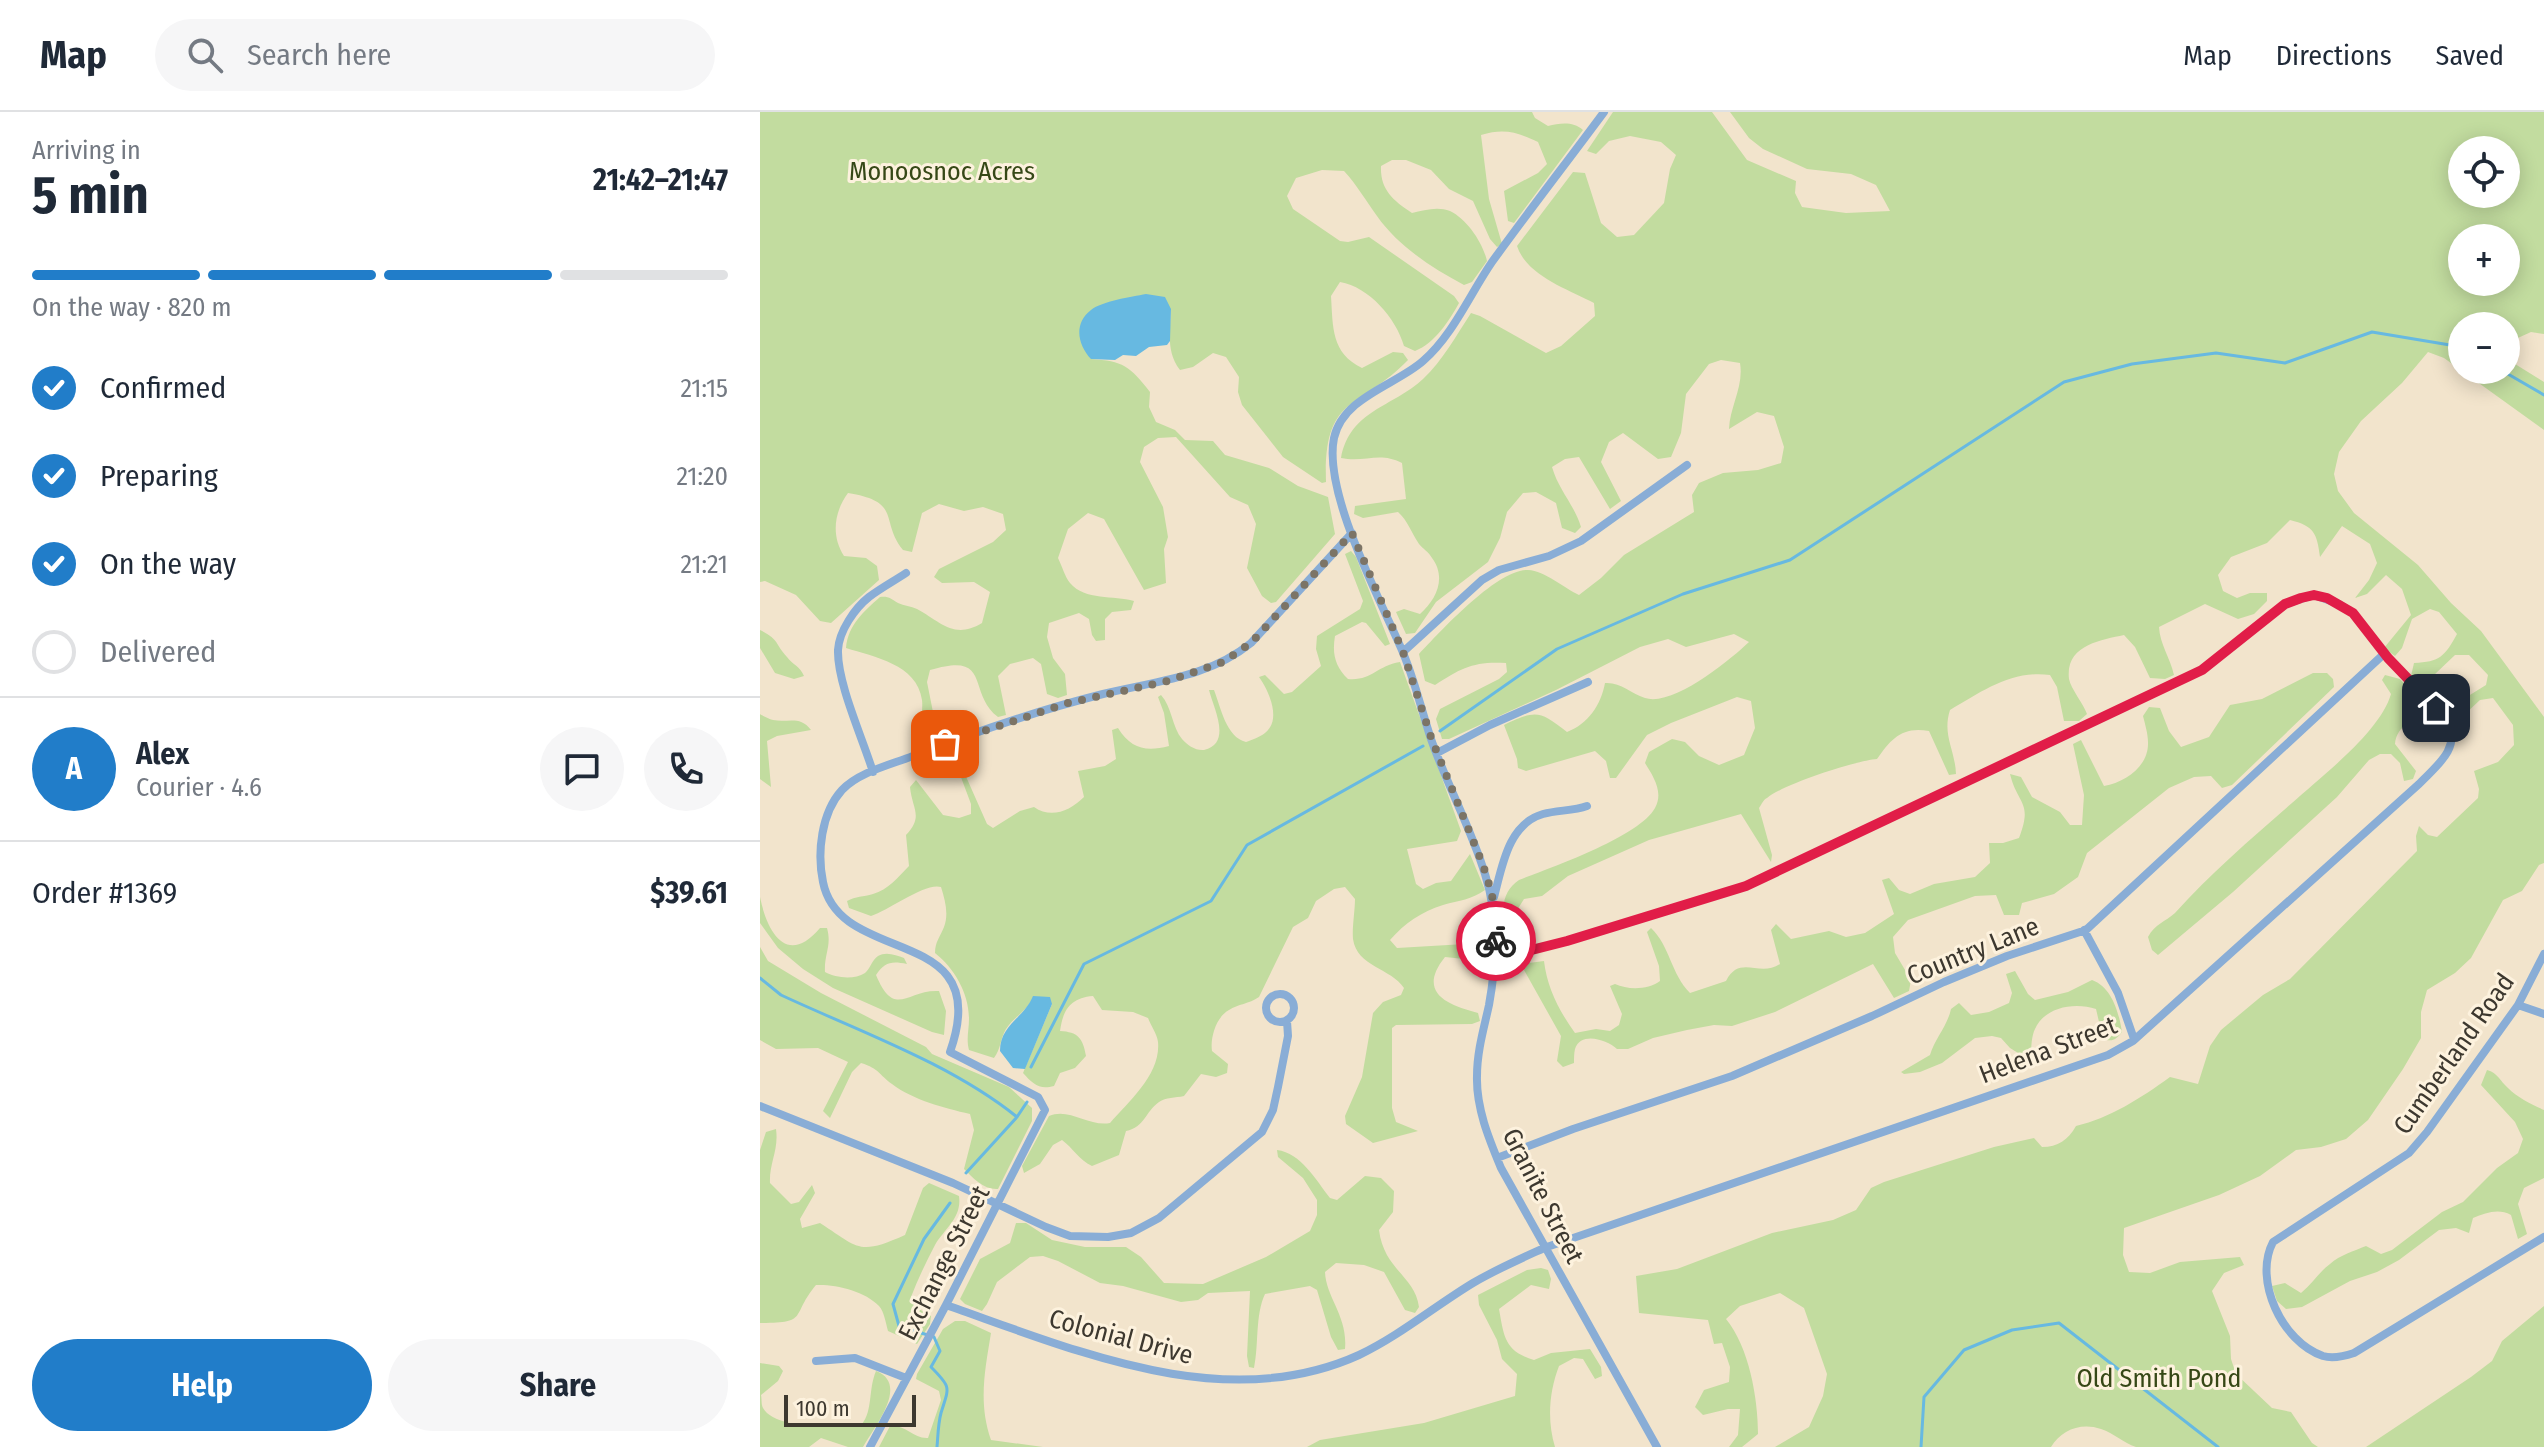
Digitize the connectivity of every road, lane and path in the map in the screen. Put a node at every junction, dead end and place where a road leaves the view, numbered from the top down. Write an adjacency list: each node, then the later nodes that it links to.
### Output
1 (1604, 112): 3 (street, Granite Street)
2 (1687, 465): 5 (street)
3 (1352, 533): 5 (street, Granite Street); 9 (street)
4 (906, 573): 9 (street)
5 (1403, 652): 8 (street, Granite Street)
6 (2385, 653): 12 (street, Country Lane); 14 (street, Helena Street); 18 (street, Helena Street)
7 (1588, 682): 8 (street)
8 (1437, 753): 11 (street, Granite Street)
9 (873, 772): 21 (street, Exchange Street)
10 (1587, 806): 11 (street)
11 (1493, 902): 14 (street, Granite Street)
12 (2084, 930): 18 (street); 20 (street, Country Lane)
13 (2544, 954): 15 (street, Cumberland Road)
14 (1496, 959): 20 (street, Granite Street)
15 (2518, 1005): 16 (street); 22 (street, Cumberland Road)
16 (2544, 1014)
17 (1287, 1021): 21 (street)
18 (2134, 1039): 23 (street, Helena Street)
19 (760, 1106): 21 (street)
20 (1497, 1158): 23 (street, Granite Street)
21 (998, 1203): 24 (street, Exchange Street)
22 (2544, 1237)
23 (1546, 1247): 24 (street, Colonial Drive); 28 (street, Granite Street)
24 (946, 1305): 26 (street, Exchange Street)
25 (816, 1361): 26 (street)
26 (906, 1378): 27 (street, Exchange Street)
27 (870, 1447)
28 (1657, 1447)

